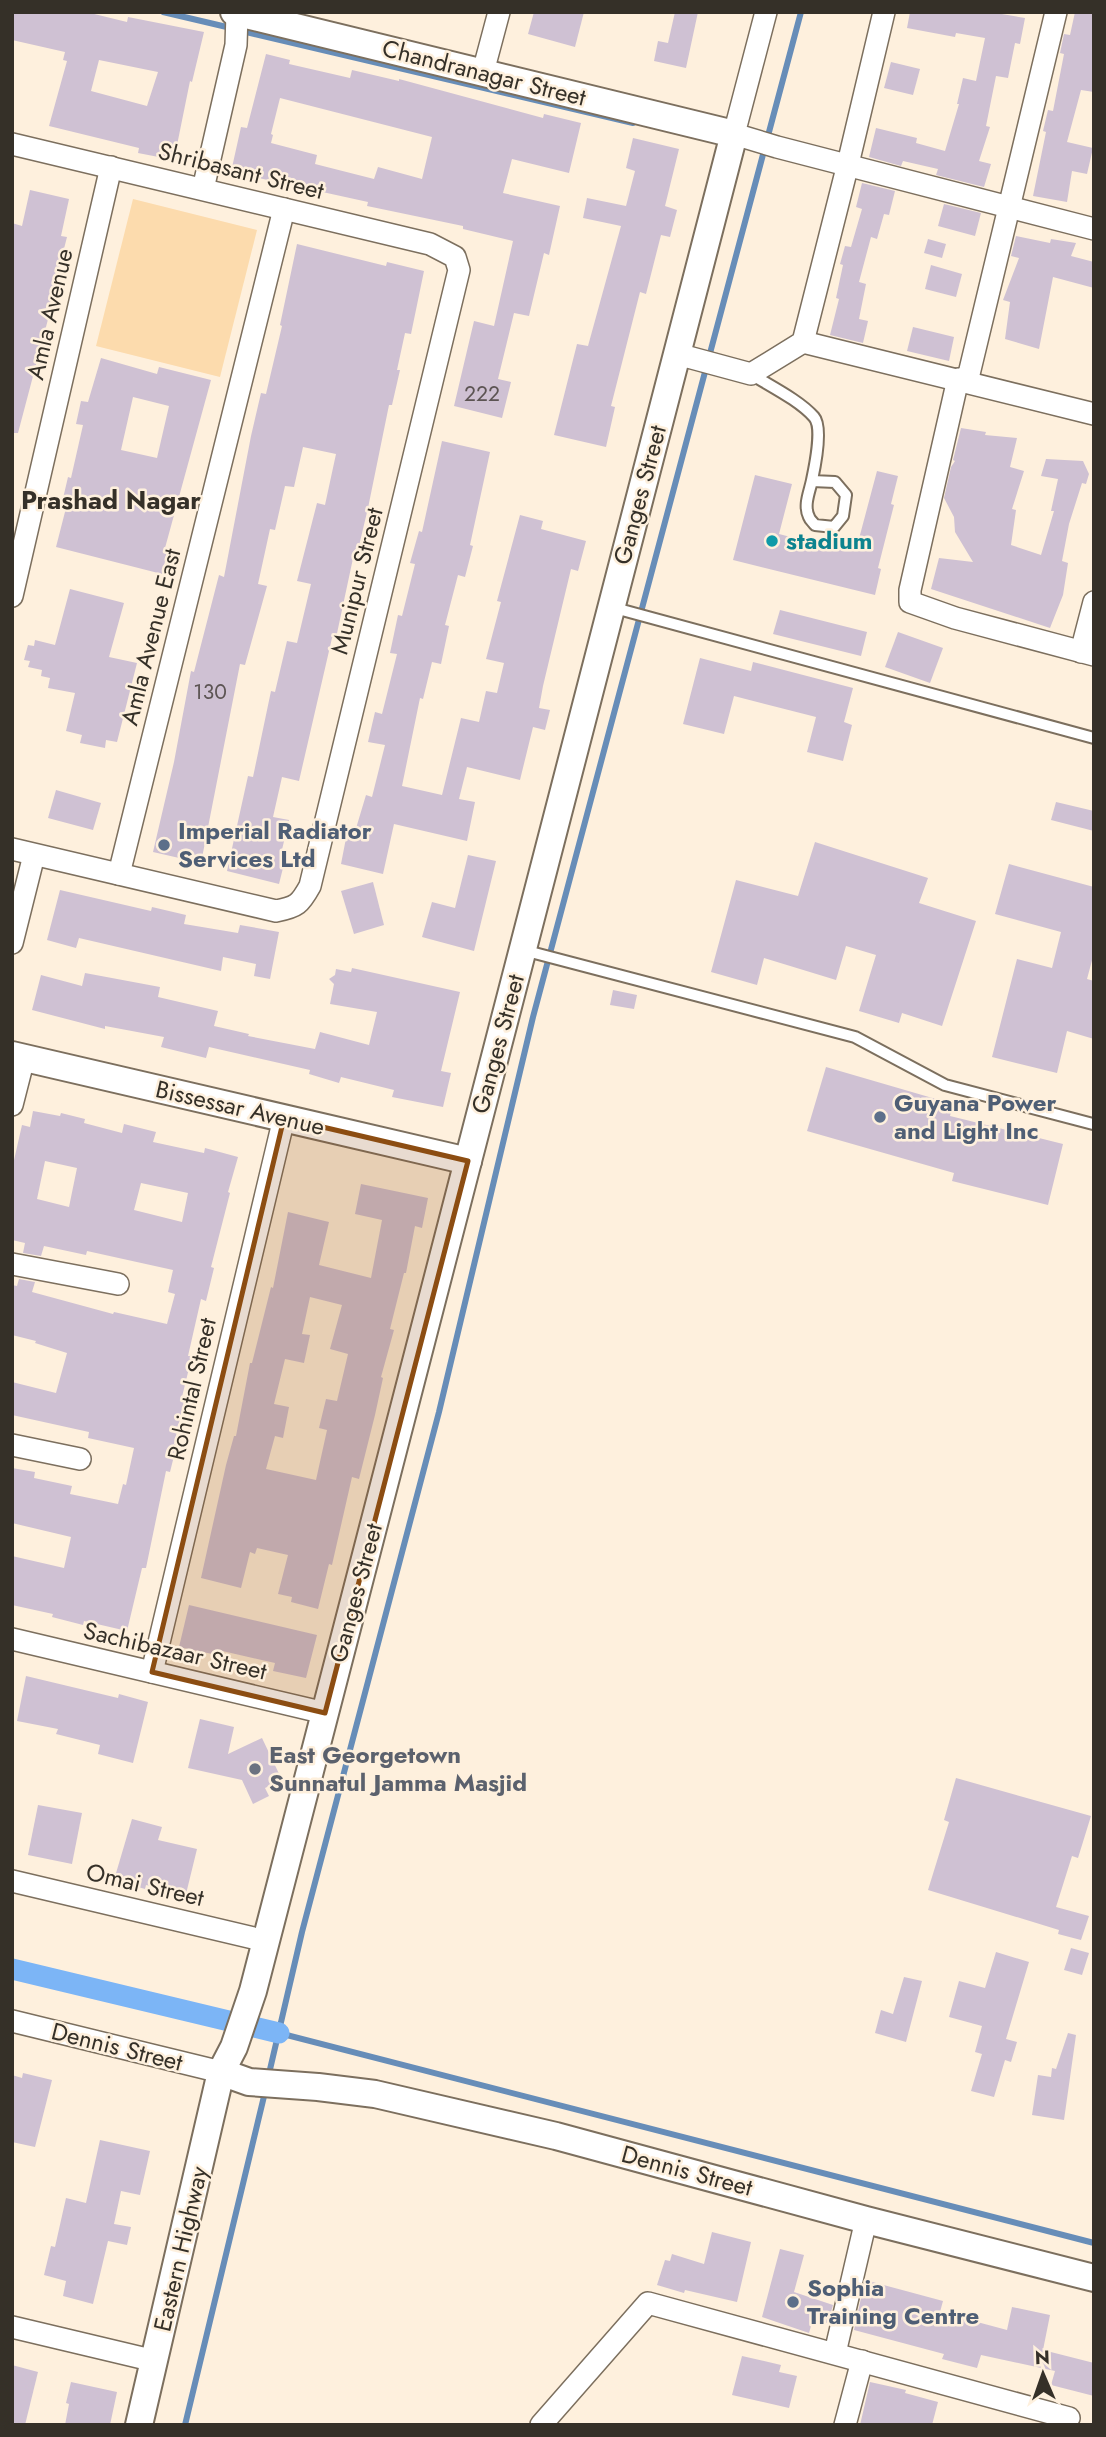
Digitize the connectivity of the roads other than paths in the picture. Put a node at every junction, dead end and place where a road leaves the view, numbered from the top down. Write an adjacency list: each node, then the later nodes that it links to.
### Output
1 (499, 12): 6 (street)
2 (766, 12): 7 (street, Ganges Street)
3 (884, 12): 9 (street)
4 (1056, 12): 12 (street)
5 (236, 16): 6 (street, Chandranagar Street); 11 (street)
6 (483, 72): 7 (street, Chandranagar Street)
7 (734, 134): 9 (street); 17 (street, Ganges Street)
8 (12, 144): 10 (street, Shribasant Street)
9 (848, 164): 12 (street); 16 (street)
10 (111, 167): 11 (street, Shribasant Street); 22 (street, Amla Avenue)
11 (203, 189): 13 (street, Shribasant Street)
12 (1009, 206): 14 (street); 19 (street)
13 (284, 209): 15 (street, Shribasant Street); 29 (street, Amla Avenue East)
14 (1094, 229)
15 (456, 257): 29 (street, Munipur Street)
16 (803, 342): 18 (street); 19 (street)
17 (697, 359): 18 (street); 24 (street, Ganges Street)
18 (751, 374): 21 (lane)
19 (960, 380): 20 (street); 25 (street)
20 (1094, 414)
21 (812, 481): 21 (lane)
22 (12, 596)
23 (1094, 603): 25 (street)
24 (622, 610): 26 (lane); 31 (street, Ganges Street)
25 (1087, 653)
26 (1094, 738)
27 (12, 849): 28 (street)
28 (34, 855): 29 (street); 30 (street)
29 (119, 874)
30 (12, 943)
31 (533, 953): 35 (lane); 36 (street, Ganges Street)
32 (18, 1056): 33 (street); 34 (street, Bissessar Avenue)
33 (12, 1105)
34 (284, 1118): 36 (street, Bissessar Avenue); 42 (street, Rohintal Street)
35 (1093, 1124)
36 (468, 1161): 43 (street, Ganges Street)
37 (12, 1265): 38 (street)
38 (118, 1284)
39 (12, 1445): 40 (street)
40 (80, 1459)
41 (12, 1639): 42 (street, Sachibazaar Street)
42 (152, 1672): 43 (street, Sachibazaar Street)
43 (325, 1713): 45 (street, Ganges Street)
44 (12, 1881): 45 (street, Omai Street)
45 (266, 1941): 47 (street, Ganges Street)
46 (12, 2021): 47 (street, Dennis Street)
47 (221, 2072): 48 (street, Dennis Street); 52 (street, Eastern Highway)
48 (866, 2220): 49 (street, Dennis Street); 51 (street)
49 (1094, 2278)
50 (12, 2327): 52 (street)
51 (835, 2353): 53 (street); 56 (street)
52 (155, 2361): 55 (street, Eastern Highway)
53 (862, 2361): 54 (street); 57 (street)
54 (1069, 2418)
55 (139, 2425)
56 (541, 2425)
57 (845, 2425)

